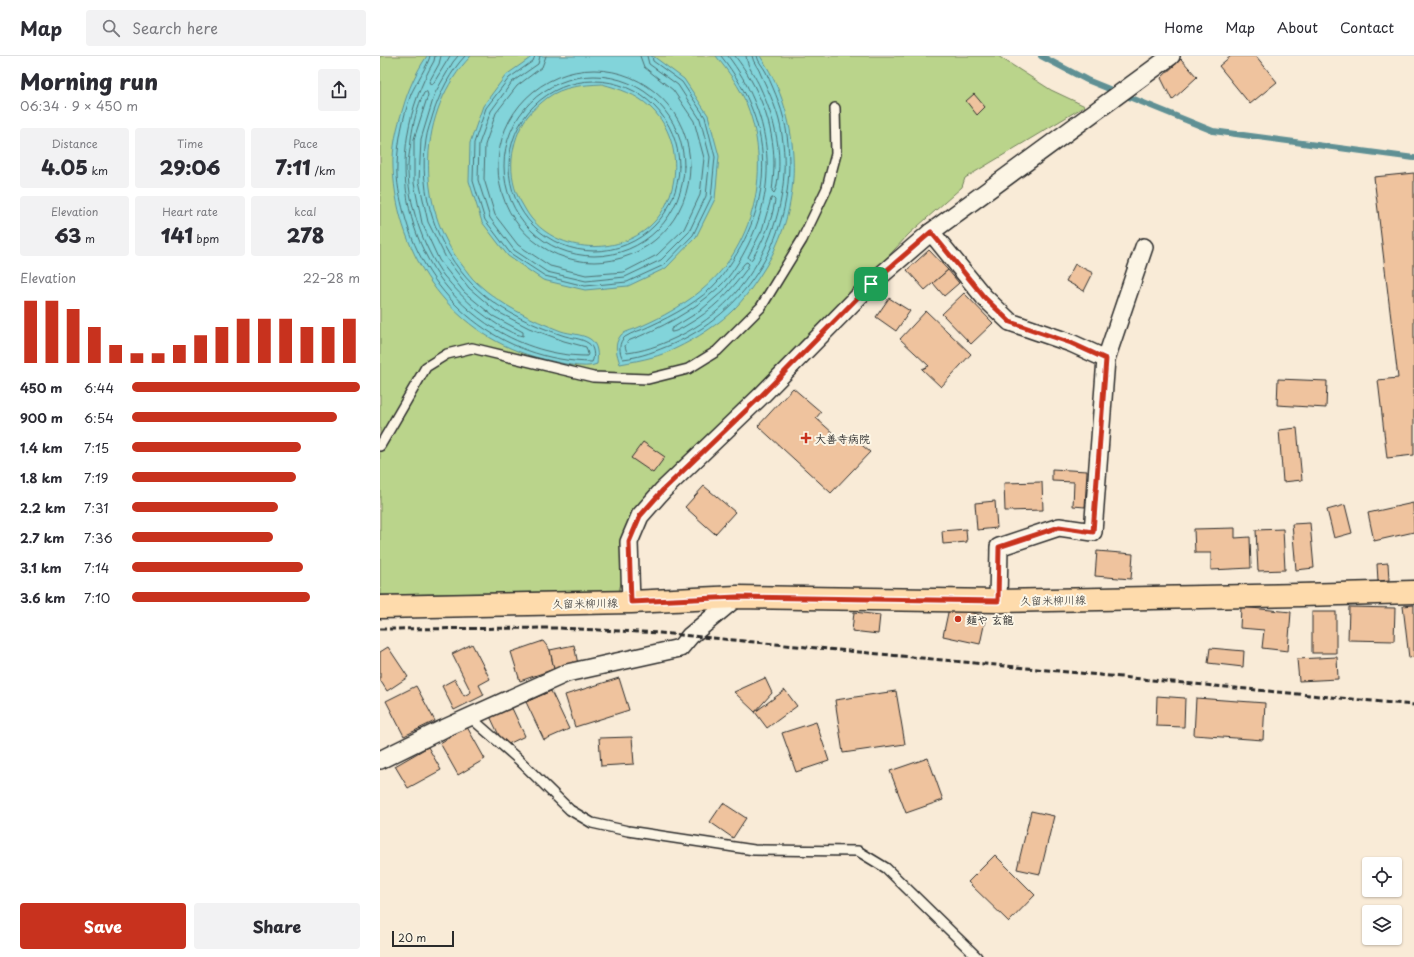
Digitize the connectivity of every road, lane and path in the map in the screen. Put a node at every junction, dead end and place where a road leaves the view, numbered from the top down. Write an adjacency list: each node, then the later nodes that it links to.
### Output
1 (1171, 56): 3 (street)
2 (835, 108): 6 (lane)
3 (931, 232): 5 (street); 10 (street)
4 (1144, 246): 5 (street)
5 (1106, 359): 9 (street)
6 (380, 446)
7 (1414, 592): 9 (main road, 久留米柳川線)
8 (737, 597): 9 (main road, 久留米柳川線); 10 (main road, 久留米柳川線); 12 (street)
9 (998, 601)
10 (631, 602): 11 (main road, 久留米柳川線)
11 (380, 607)
12 (470, 717): 13 (street); 14 (lane)
13 (380, 760)
14 (977, 957)

